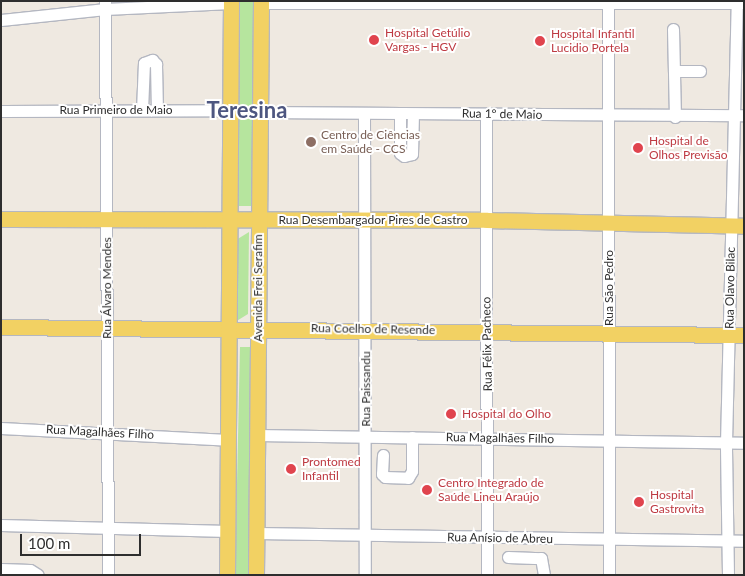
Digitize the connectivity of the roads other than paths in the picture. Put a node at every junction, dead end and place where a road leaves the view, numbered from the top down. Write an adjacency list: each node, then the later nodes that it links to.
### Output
1 (231, 2): 7 (street); 16 (main road)
2 (260, 2): 3 (street); 17 (main road, Avenida Frei Serafim)
3 (367, 2): 4 (street)
4 (486, 2): 5 (street)
5 (608, 2): 6 (street); 23 (street, Rua São Pedro)
6 (740, 2): 22 (street, Rua Olavo Bilac)
7 (106, 5): 8 (street); 13 (street, Rua Álvaro Mendes)
8 (1, 20)
9 (673, 29): 10 (street)
10 (674, 71): 11 (street); 24 (street)
11 (700, 71)
12 (1, 110): 13 (street, Rua Primeiro de Maio)
13 (105, 110): 14 (street, Rua Primeiro de Maio); 26 (street, Rua Álvaro Mendes)
14 (142, 110): 15 (street, Rua Primeiro de Maio); 15 (street)
15 (157, 110): 16 (street, Rua Primeiro de Maio)
16 (231, 110): 27 (main road)
17 (261, 112): 18 (street, Rua 1º de Maio); 28 (main road, Avenida Frei Serafim)
18 (364, 114): 19 (street, Rua 1º de Maio); 30 (street, Rua Paissandu)
19 (400, 114): 20 (street, Rua 1º de Maio); 20 (street)
20 (413, 114): 21 (street, Rua 1º de Maio)
21 (486, 114): 23 (street, Rua 1º de Maio); 29 (street, Rua Félix Pacheco)
22 (739, 115): 24 (street, Rua 1º de Maio); 32 (street, Rua Olavo Bilac)
23 (609, 116): 24 (street, Rua 1º de Maio); 31 (street, Rua São Pedro)
24 (675, 116)
25 (1, 219): 26 (main road, Rua Desembargador Pires de Castro)
26 (107, 219): 27 (main road, Rua Desembargador Pires de Castro); 36 (street, Rua Álvaro Mendes)
27 (230, 219): 28 (main road, Rua Desembargador Pires de Castro); 34 (main road)
28 (258, 219): 30 (main road, Rua Desembargador Pires de Castro); 35 (main road, Avenida Frei Serafim)
29 (487, 220): 30 (main road, Rua Desembargador Pires de Castro); 31 (main road, Rua Desembargador Pires de Castro); 38 (street, Rua Félix Pacheco)
30 (364, 221): 37 (street, Rua Paissandu)
31 (609, 222): 32 (main road, Rua Desembargador Pires de Castro); 39 (street, Rua São Pedro)
32 (737, 226): 40 (street, Rua Olavo Bilac)
33 (1, 327): 36 (main road, Rua Coelho de Resende)
34 (228, 328): 35 (main road, Rua Coelho de Resende); 36 (main road, Rua Coelho de Resende); 47 (main road)
35 (257, 328): 37 (main road, Rua Coelho de Resende); 43 (main road, Avenida Frei Serafim)
36 (108, 329): 42 (street, Rua Álvaro Mendes)
37 (366, 329): 38 (main road, Rua Coelho de Resende); 44 (street, Rua Paissandu)
38 (487, 330): 39 (main road, Rua Coelho de Resende); 46 (street, Rua Félix Pacheco)
39 (610, 331): 40 (main road, Rua Coelho de Resende); 48 (street, Rua São Pedro)
40 (737, 335): 49 (street, Rua Olavo Bilac)
41 (1, 428): 42 (street, Rua Magalhães Filho)
42 (107, 432): 47 (street, Rua Magalhães Filho); 53 (street, Rua Álvaro Mendes)
43 (257, 435): 44 (street, Rua Magalhães Filho); 55 (main road, Avenida Frei Serafim)
44 (366, 437): 45 (street, Rua Magalhães Filho); 56 (street, Rua Paissandu)
45 (412, 437): 46 (street, Rua Magalhães Filho); 51 (street)
46 (488, 438): 48 (street, Rua Magalhães Filho); 57 (street, Rua Félix Pacheco)
47 (228, 440): 54 (main road)
48 (610, 440): 49 (street, Rua Magalhães Filho); 58 (street, Rua São Pedro)
49 (726, 443): 50 (street, Rua Magalhães Filho); 59 (street, Rua Olavo Bilac)
50 (744, 443)
51 (382, 455)
52 (1, 525): 53 (street)
53 (106, 527): 54 (street); 64 (street, Rua Álvaro Mendes)
54 (228, 531): 65 (main road)
55 (257, 533): 56 (street, Rua Anísio de Abreu); 66 (main road, Avenida Frei Serafim)
56 (365, 536): 57 (street, Rua Anísio de Abreu); 67 (street, Rua Paissandu)
57 (486, 538): 58 (street, Rua Anísio de Abreu); 68 (street, Rua Félix Pacheco)
58 (609, 541): 59 (street, Rua Anísio de Abreu); 70 (street, Rua São Pedro)
59 (728, 541): 60 (street, Rua Anísio de Abreu); 71 (street, Rua Olavo Bilac)
60 (744, 541)
61 (508, 557): 69 (street)
62 (1, 569): 63 (street)
63 (38, 575)
64 (108, 575)
65 (227, 575)
66 (256, 575)
67 (365, 575)
68 (487, 575)
69 (544, 575)
70 (609, 575)
71 (728, 575)

